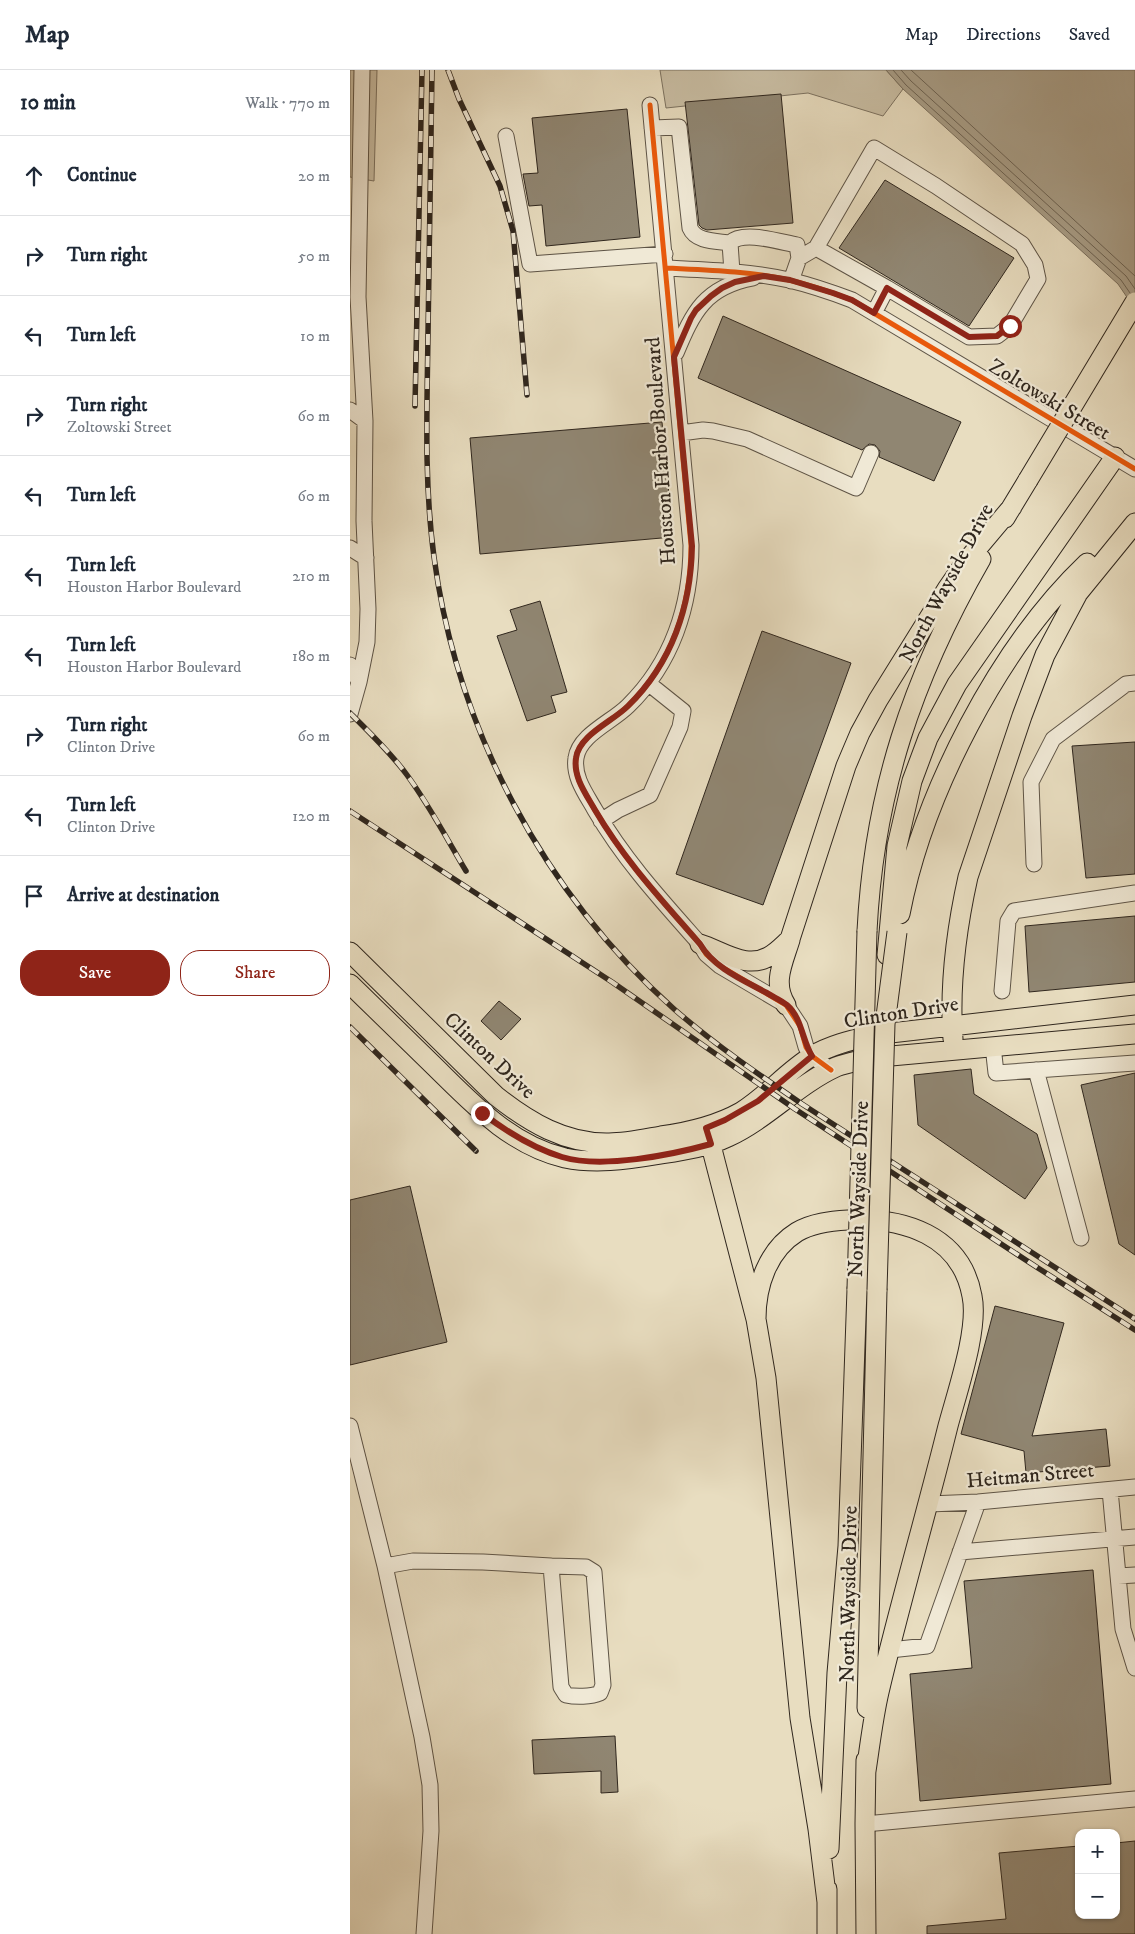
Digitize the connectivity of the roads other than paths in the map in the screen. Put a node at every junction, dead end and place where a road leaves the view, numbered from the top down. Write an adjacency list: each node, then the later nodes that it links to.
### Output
1 (362, 70): 17 (street)
2 (650, 105): 3 (street, Houston Harbor Boulevard)
3 (652, 128): 5 (street); 8 (street, Houston Harbor Boulevard)
4 (506, 136): 8 (street, Zoltowski Street)
5 (730, 243): 7 (street); 9 (street)
6 (816, 248): 7 (street); 12 (street); 12 (street)
7 (799, 258): 11 (street)
8 (666, 261): 9 (street, Zoltowski Street); 16 (street, Houston Harbor Boulevard)
9 (732, 272): 10 (street, Zoltowski Street)
10 (764, 276): 11 (street, Zoltowski Street); 16 (street)
11 (791, 281): 14 (street, Zoltowski Street)
12 (887, 288): 14 (street)
13 (1135, 302): 24 (main road, North Wayside Drive, bridge)
14 (874, 313): 22 (street, Zoltowski Street)
15 (350, 346): 17 (street)
16 (674, 357): 20 (street, Houston Harbor Boulevard)
17 (362, 360): 19 (street)
18 (350, 410): 19 (street)
19 (365, 421): 29 (street)
20 (681, 433): 21 (street); 32 (street, Houston Harbor Boulevard)
21 (871, 453)
22 (1114, 457): 23 (street, Zoltowski Street); 38 (main road)
23 (1135, 470)
24 (1012, 507): 39 (main road); 75 (main road, North Wayside Drive, bridge)
25 (1135, 518): 28 (main road, North Wayside Drive)
26 (1135, 523): 28 (main road)
27 (350, 548): 29 (street)
28 (1108, 549): 38 (main road, North Wayside Drive); 47 (main road)
29 (366, 558): 31 (street)
30 (350, 665): 31 (street)
31 (359, 682): 34 (street)
32 (648, 683): 35 (street, Houston Harbor Boulevard); 35 (street)
33 (1135, 683): 36 (street)
34 (350, 714)
35 (601, 820): 40 (street, Houston Harbor Boulevard)
36 (1034, 864)
37 (1135, 893): 43 (street)
38 (892, 932): 72 (main road, North Wayside Drive, bridge)
39 (790, 939): 40 (main road); 44 (main road)
40 (700, 944): 44 (street, Houston Harbor Boulevard)
41 (350, 952): 55 (main road, Clinton Drive)
42 (350, 984): 55 (main road, Clinton Drive)
43 (1002, 991)
44 (786, 1005): 51 (street, Houston Harbor Boulevard)
45 (1135, 1005): 46 (main road, Clinton Drive)
46 (991, 1021): 47 (main road, Clinton Drive); 49 (main road)
47 (952, 1026): 50 (main road); 51 (main road, Clinton Drive)
48 (1135, 1034): 49 (main road, Clinton Drive)
49 (993, 1046): 50 (main road, Clinton Drive); 54 (street)
50 (954, 1050): 53 (main road, Clinton Drive)
51 (812, 1056): 53 (street); 55 (main road, Clinton Drive)
52 (1135, 1063): 54 (street)
53 (831, 1070): 55 (main road, Clinton Drive)
54 (1036, 1070): 56 (street)
55 (708, 1136): 57 (main road)
56 (1081, 1238)
57 (756, 1318): 62 (main road); 75 (main road)
58 (350, 1426): 66 (street)
59 (1135, 1487): 60 (street, Heitman Street)
60 (1110, 1490): 61 (street, Heitman Street); 64 (street)
61 (978, 1502): 62 (street, Heitman Street); 65 (street)
62 (929, 1504): 70 (main road)
63 (1135, 1537): 64 (street)
64 (1114, 1539): 65 (street); 69 (street)
65 (960, 1552): 70 (street)
66 (385, 1566): 67 (street); 76 (street)
67 (551, 1566): 67 (street)
68 (1135, 1575): 69 (street)
69 (1118, 1576): 71 (street)
70 (890, 1650): 72 (main road)
71 (1135, 1668)
72 (866, 1771): 74 (main road, North Wayside Drive)
73 (1135, 1798): 74 (street)
74 (865, 1824): 78 (main road, North Wayside Drive)
75 (827, 1902): 77 (main road, North Wayside Drive)
76 (424, 1934)
77 (827, 1934)
78 (866, 1934)

